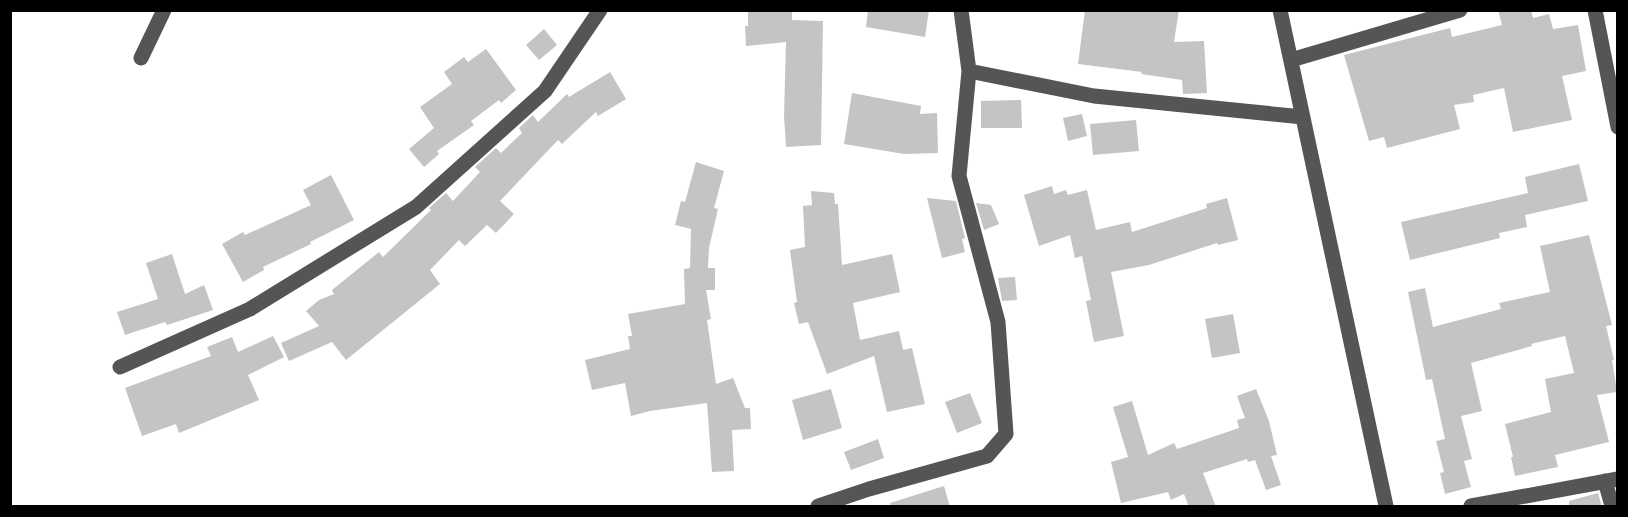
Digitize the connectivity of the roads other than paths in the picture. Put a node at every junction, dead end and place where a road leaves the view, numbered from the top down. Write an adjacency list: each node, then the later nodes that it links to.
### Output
1 (164, 10): 7 (street)
2 (600, 10): 12 (street)
3 (961, 10): 9 (street)
4 (1280, 10): 8 (street)
5 (1460, 10): 8 (street)
6 (1595, 10): 11 (street)
7 (141, 58)
8 (1291, 60): 10 (street)
9 (969, 71): 10 (street); 14 (street)
10 (1303, 117): 15 (street)
11 (1617, 127)
12 (120, 367)
13 (1611, 480): 16 (street); 17 (street)
14 (818, 507)
15 (1386, 507)
16 (1471, 507)
17 (1611, 507)

